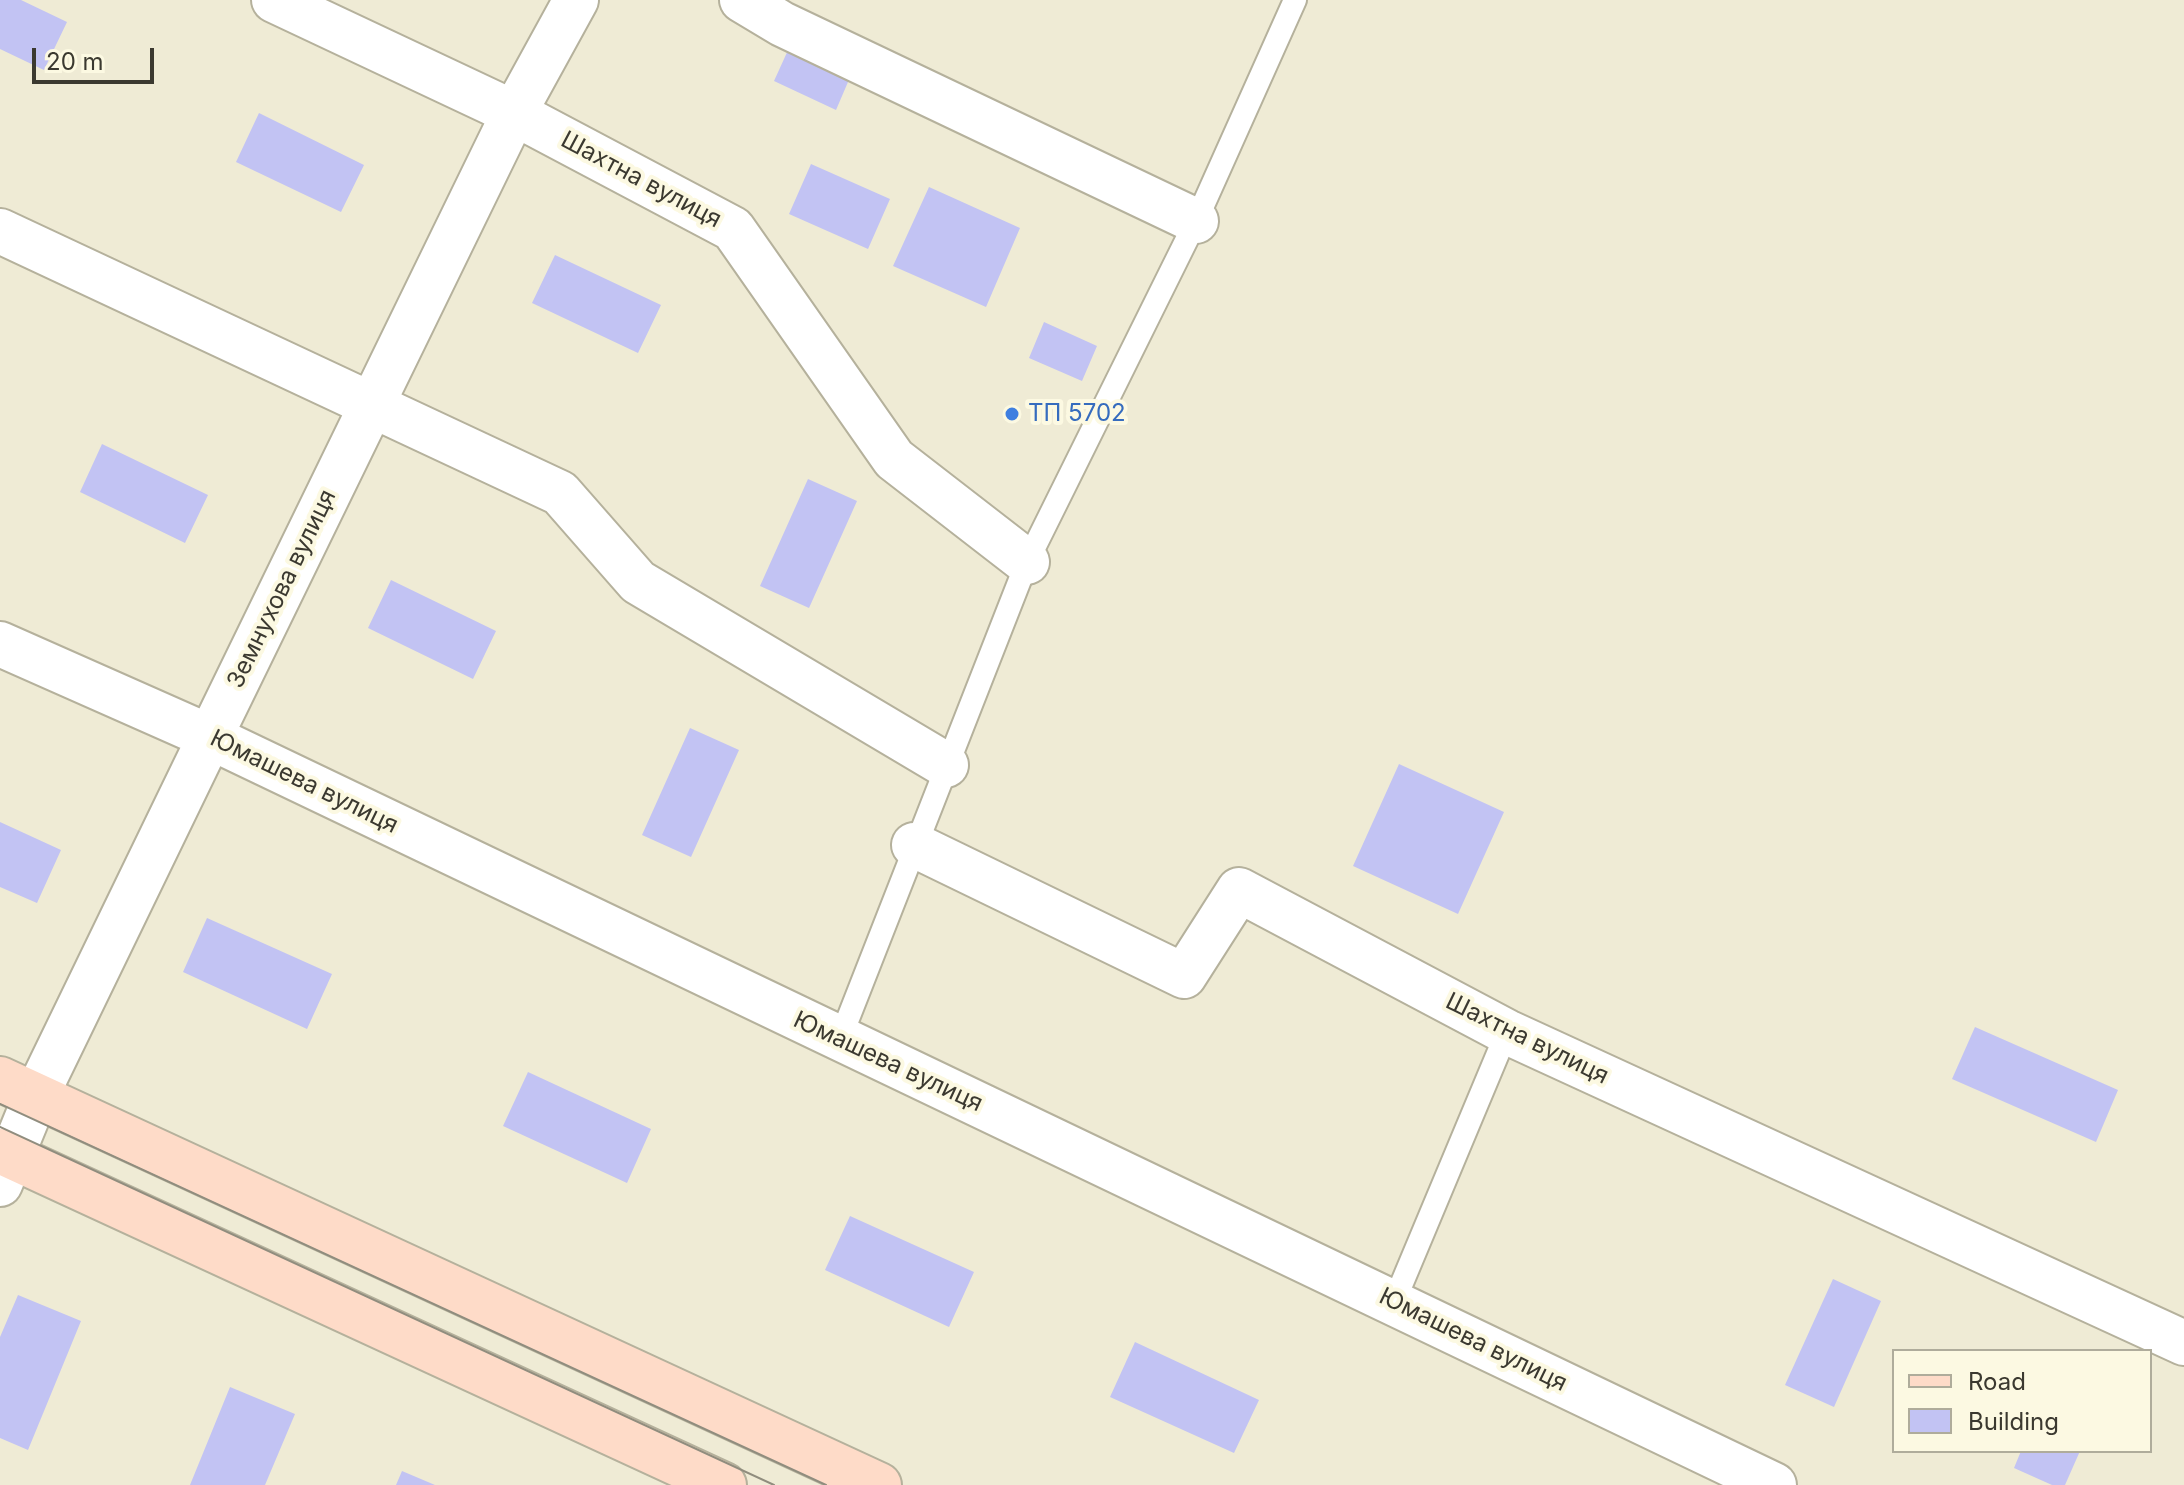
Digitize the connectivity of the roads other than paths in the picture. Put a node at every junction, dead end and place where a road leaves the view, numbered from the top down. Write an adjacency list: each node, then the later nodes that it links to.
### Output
1 (274, 0): 5 (street, Шахтна вулиця)
2 (576, 0): 5 (street, Земнухова вулиця)
3 (742, 0): 6 (street)
4 (1295, 0): 6 (lane)
5 (514, 113): 8 (street, Земнухова вулиця); 9 (street, Шахтна вулиця)
6 (1196, 221): 9 (lane)
7 (0, 231): 8 (street)
8 (372, 405): 11 (street, Земнухова вулиця); 12 (street)
9 (1027, 562): 12 (lane)
10 (0, 644): 11 (street, Юмашева вулиця)
11 (210, 737): 15 (street, Юмашева вулиця); 16 (street, Земнухова вулиця)
12 (946, 765): 13 (lane)
13 (914, 845): 14 (street, Шахтна вулиця); 15 (lane)
14 (1507, 1032): 18 (lane); 19 (street, Шахтна вулиця)
15 (840, 1039): 18 (street, Юмашева вулиця)
16 (18, 1087): 17 (street, Земнухова вулиця); 21 (main road)
17 (4, 1164): 20 (main road)
18 (1394, 1302): 22 (street, Юмашева вулиця)
19 (2184, 1343)
20 (724, 1485)
21 (879, 1485)
22 (1774, 1485)

